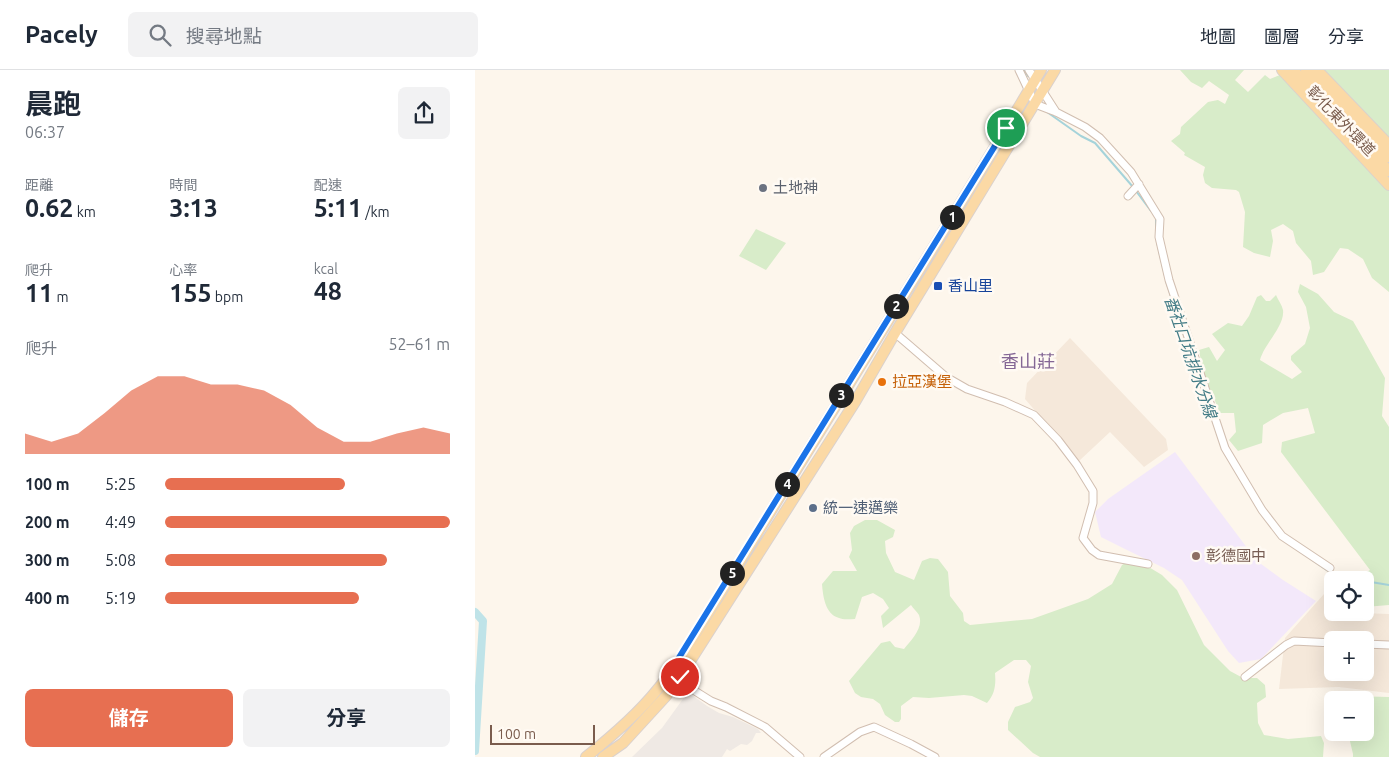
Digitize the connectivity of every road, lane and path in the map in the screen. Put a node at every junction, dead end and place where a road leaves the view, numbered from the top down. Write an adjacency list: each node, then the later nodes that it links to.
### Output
1 (1019, 70): 10 (street)
2 (1029, 70): 9 (street)
3 (1041, 70): 9 (main road)
4 (1055, 70): 11 (main road)
5 (1282, 70): 18 (main road)
6 (1293, 70): 16 (main road, 彰化東外環道)
7 (1306, 70): 15 (main road, 彰化東外環道)
8 (1317, 70): 14 (main road)
9 (1035, 80): 10 (main road); 11 (street)
10 (1029, 90): 12 (street); 20 (main road)
11 (1043, 91): 12 (main road); 13 (street)
12 (1035, 104): 13 (street); 21 (main road)
13 (1056, 112): 17 (street)
14 (1389, 145)
15 (1389, 157)
16 (1389, 171)
17 (1139, 184): 19 (street); 23 (street)
18 (1389, 185)
19 (1128, 196)
20 (885, 324): 21 (main road); 24 (main road)
21 (895, 332): 22 (street); 25 (main road)
22 (1148, 564)
23 (1330, 568)
24 (734, 570): 25 (main road); 29 (main road)
25 (744, 576): 30 (main road)
26 (1324, 642): 31 (street)
27 (1374, 644): 28 (street)
28 (1389, 645)
29 (675, 664): 30 (main road); 32 (main road)
30 (680, 677): 32 (main road); 35 (street)
31 (1245, 677)
32 (641, 715): 33 (main road); 34 (main road)
33 (586, 757)
34 (603, 757)
35 (800, 757)
36 (824, 757): 37 (street)
37 (935, 757)

